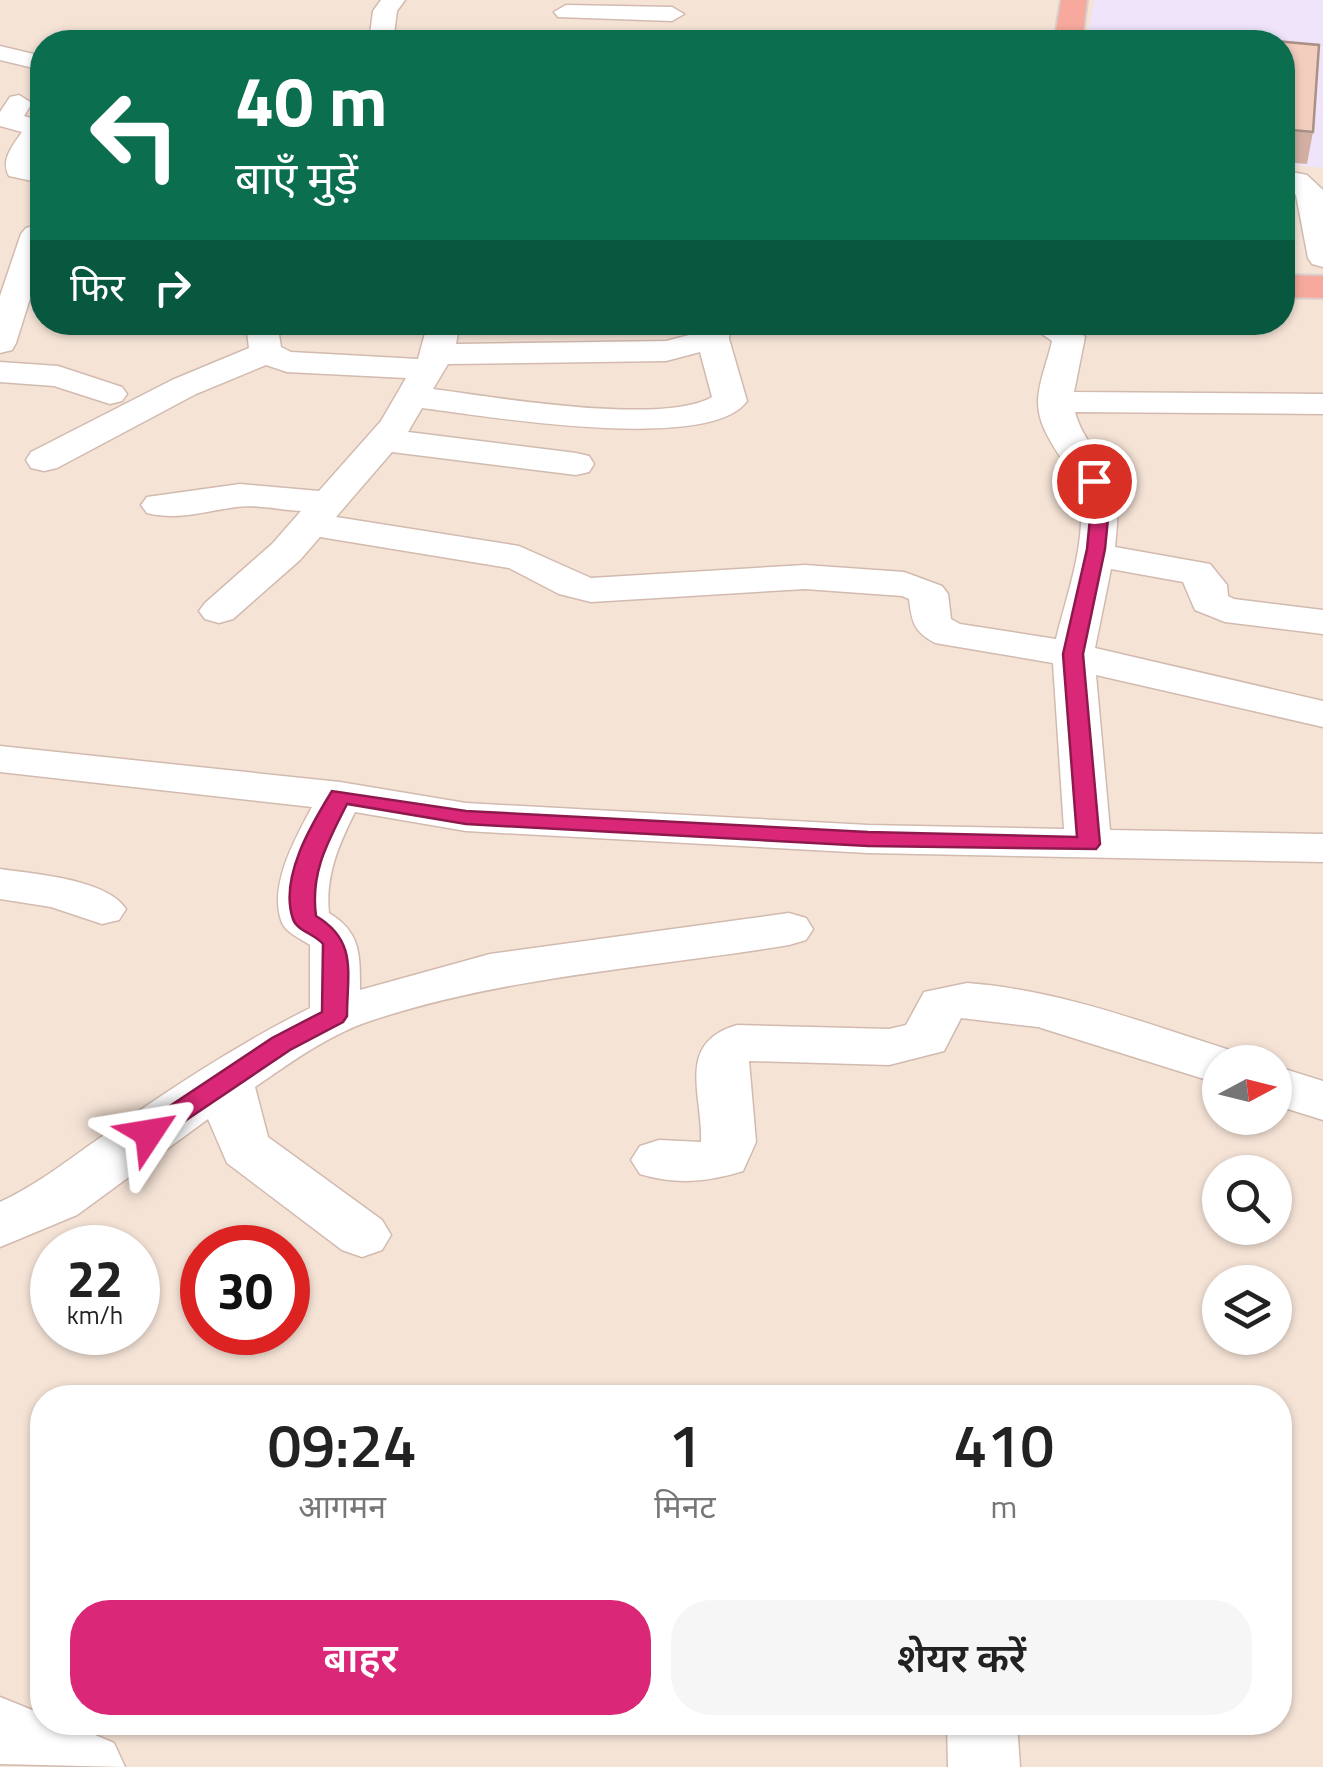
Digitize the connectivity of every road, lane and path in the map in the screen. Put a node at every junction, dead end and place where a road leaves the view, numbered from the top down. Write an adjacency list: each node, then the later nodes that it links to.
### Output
1 (393, 0): 5 (street)
2 (1074, 0): 6 (highway)
3 (676, 7): 4 (street)
4 (566, 12)
5 (382, 30)
6 (1070, 30)
7 (0, 52): 8 (street)
8 (30, 61)
9 (10, 104): 10 (street)
10 (30, 126)
11 (30, 141): 13 (street)
12 (1295, 181): 15 (street)
13 (30, 202)
14 (30, 217): 18 (street)
15 (1321, 246)
16 (1295, 286): 17 (highway)
17 (1323, 287)
18 (9, 310): 19 (street); 25 (street)
19 (30, 310)
20 (259, 335): 32 (street)
21 (264, 335): 26 (street)
22 (703, 335): 26 (street)
23 (715, 335): 26 (street)
24 (1065, 335): 29 (street)
25 (0, 343)
26 (431, 361): 31 (street)
27 (0, 372): 28 (street)
28 (110, 394)
29 (1055, 402): 30 (street); 36 (street)
30 (1323, 404)
31 (384, 440): 33 (street); 35 (street)
32 (44, 460)
33 (576, 464)
34 (160, 505): 35 (street)
35 (322, 514): 37 (street); 39 (street)
36 (1095, 555): 38 (street); 39 (street)
37 (219, 612)
38 (1323, 622)
39 (1073, 654): 40 (street); 43 (street)
40 (1323, 714)
41 (0, 759): 42 (street)
42 (340, 796): 43 (street); 48 (street)
43 (1088, 844): 44 (street)
44 (1323, 848)
45 (0, 884): 46 (street)
46 (102, 910)
47 (788, 929): 48 (street)
48 (334, 1016): 50 (street)
49 (1202, 1061): 53 (street)
50 (227, 1082): 54 (street); 55 (street)
51 (1292, 1090): 52 (street)
52 (1323, 1102)
53 (659, 1160)
54 (0, 1226)
55 (362, 1235)
56 (0, 1730): 58 (street)
57 (983, 1735): 59 (street)
58 (89, 1767)
59 (984, 1767)

